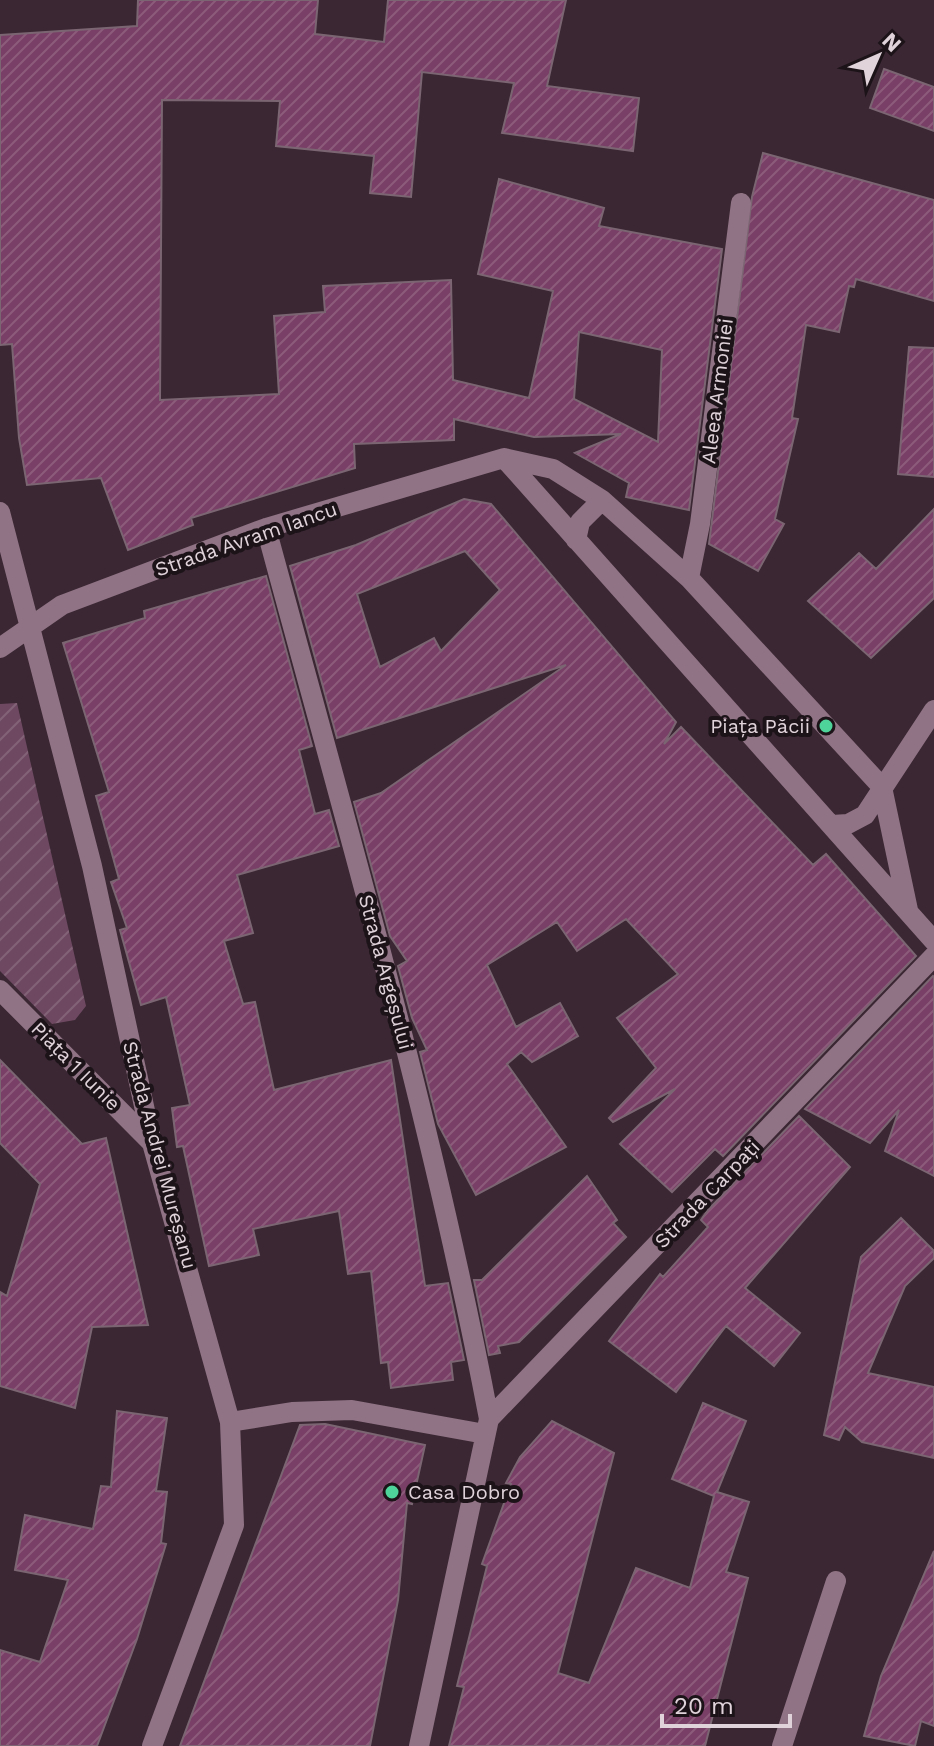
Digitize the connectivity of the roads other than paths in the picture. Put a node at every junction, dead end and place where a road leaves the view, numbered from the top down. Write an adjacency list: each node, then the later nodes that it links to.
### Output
1 (741, 203): 7 (street, Aleea Armoniei)
2 (504, 458): 3 (street); 5 (street, Strada Avram Iancu); 6 (street)
3 (602, 500): 6 (street); 7 (street)
4 (0, 512): 8 (street, Strada Andrei Mureșanu)
5 (266, 528): 8 (street, Strada Avram Iancu); 19 (street, Strada Argeșului)
6 (576, 540): 12 (street)
7 (689, 578): 11 (street)
8 (29, 625): 9 (street, Strada Avram Iancu); 17 (street, Strada Andrei Mureșanu)
9 (0, 648)
10 (934, 710): 11 (street)
11 (882, 787): 12 (street); 13 (street)
12 (832, 825): 13 (street)
13 (908, 910): 14 (street)
14 (934, 941)
15 (934, 956): 19 (street, Strada Carpați)
16 (0, 990): 17 (street, Piața 1 Iunie)
17 (152, 1143): 18 (street, Strada Andrei Mureșanu)
18 (230, 1422): 19 (street); 21 (street, Strada Andrei Mureșanu)
19 (487, 1426): 22 (street)
20 (836, 1581): 23 (street)
21 (152, 1746)
22 (419, 1746)
23 (782, 1746)

